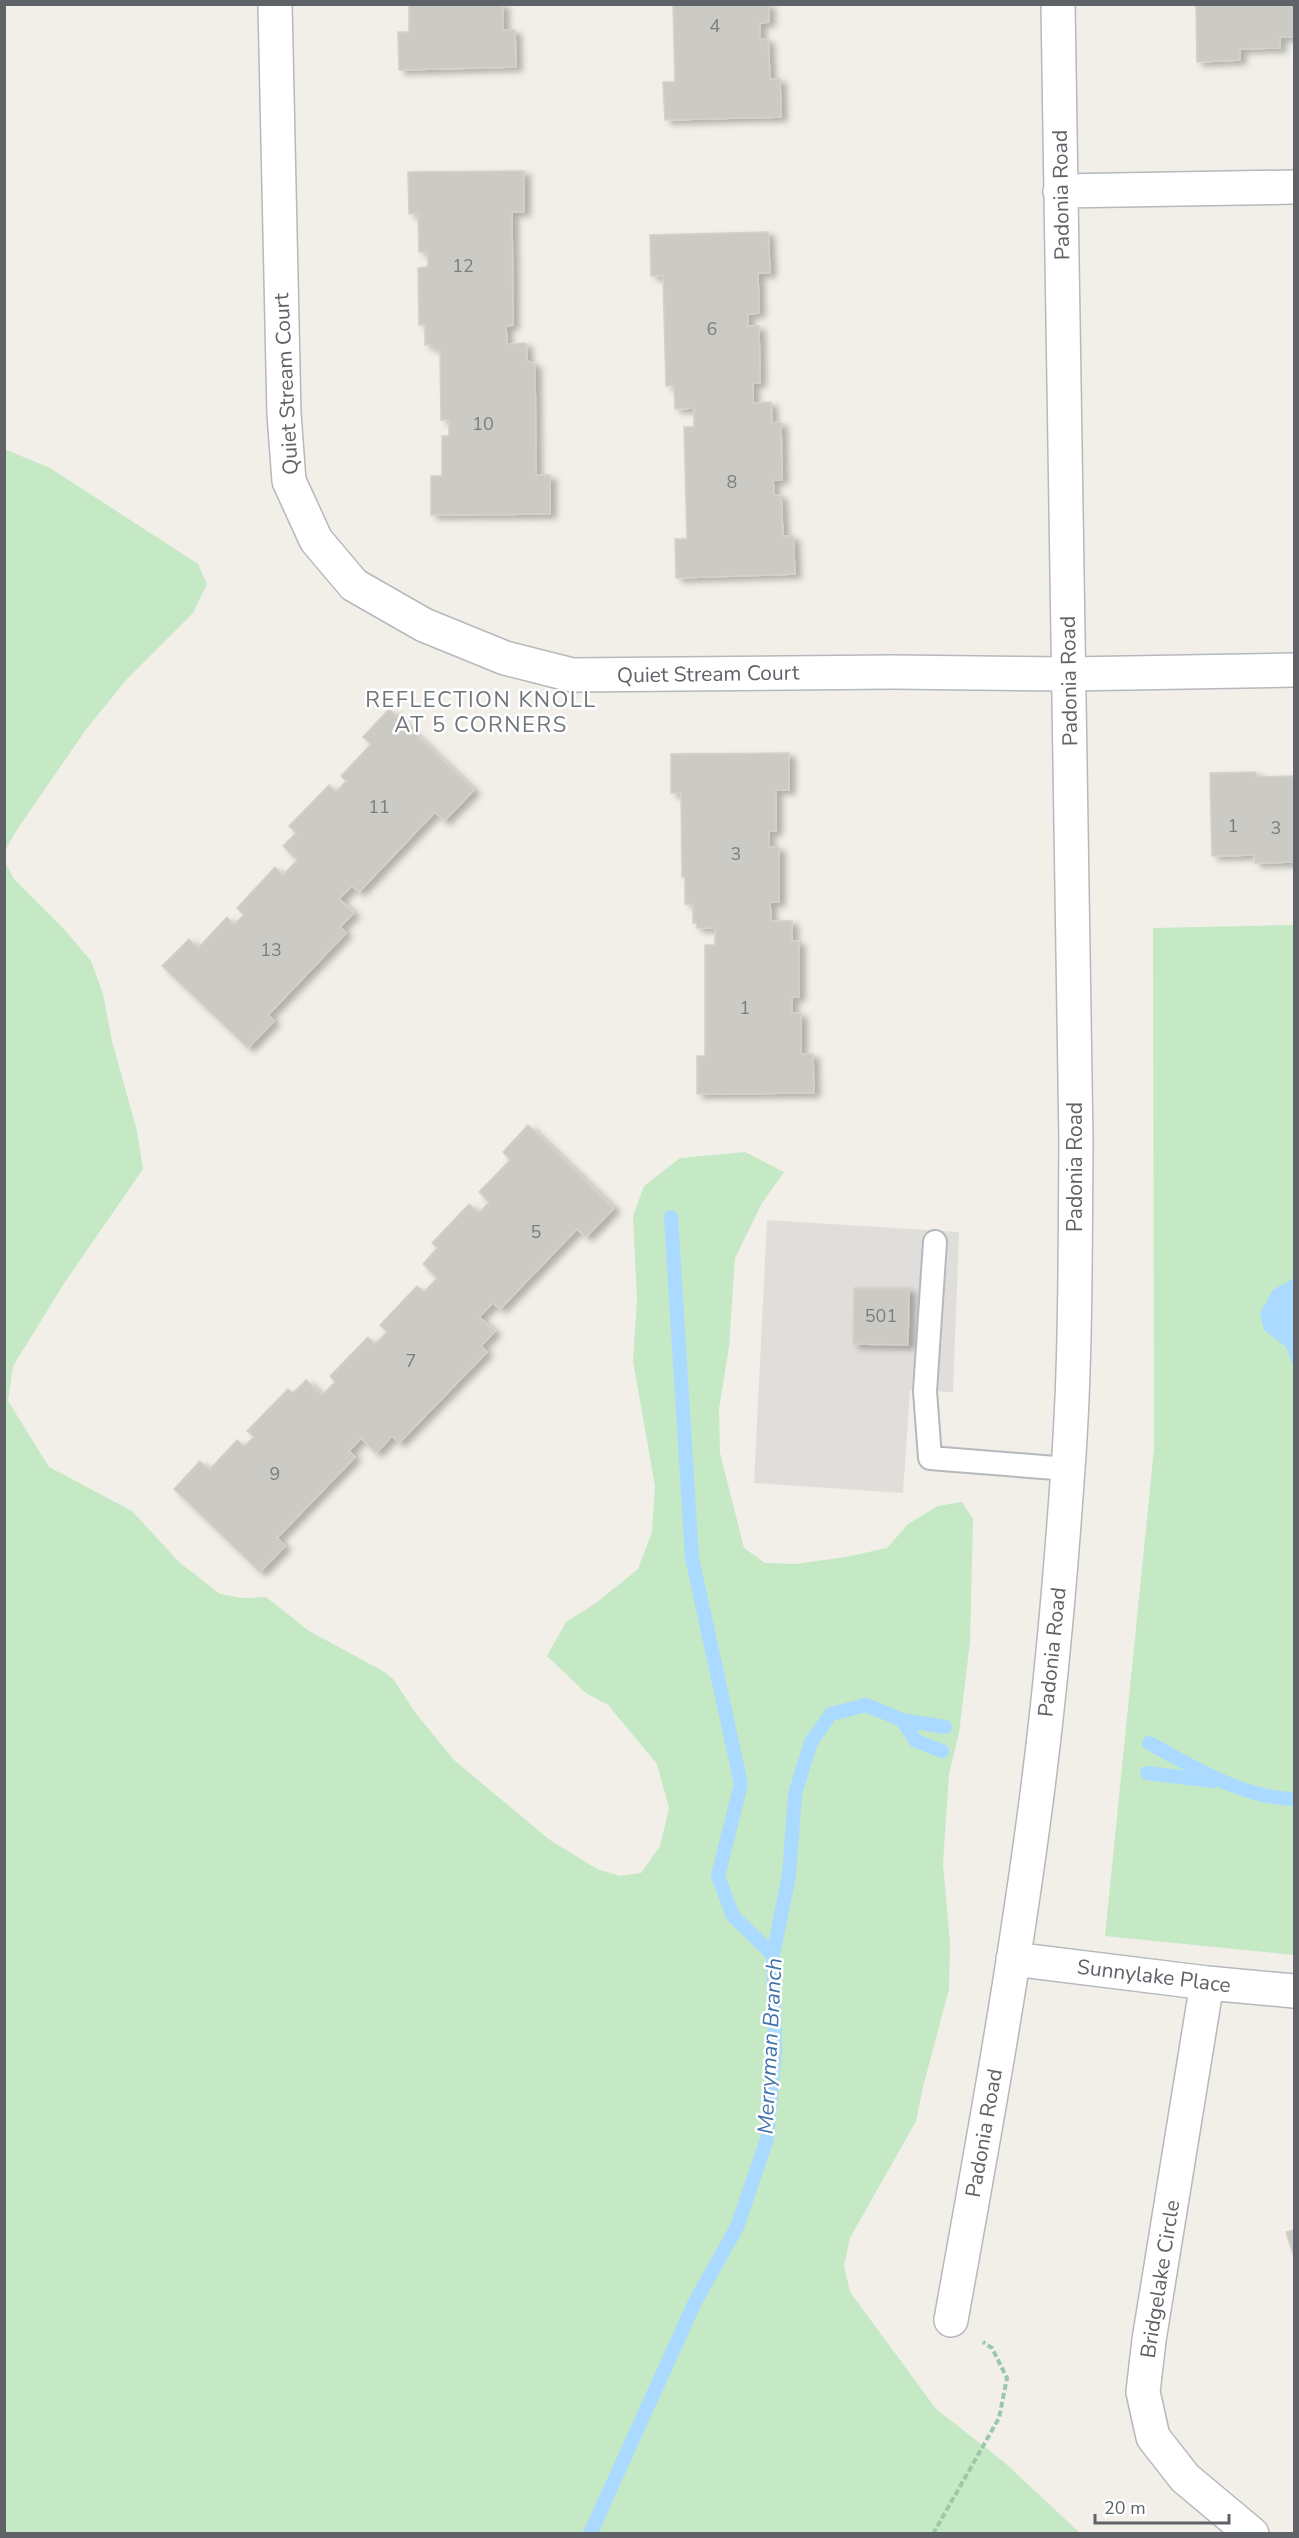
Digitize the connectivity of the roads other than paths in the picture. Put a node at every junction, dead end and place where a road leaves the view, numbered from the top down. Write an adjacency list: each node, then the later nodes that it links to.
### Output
1 (275, 4): 6 (street, Quiet Stream Court)
2 (1058, 4): 4 (street, Padonia Road)
3 (1294, 187): 4 (street)
4 (1060, 191): 6 (street, Padonia Road)
5 (1294, 670): 6 (street, Quiet Stream Court)
6 (1070, 674): 8 (street, Padonia Road)
7 (935, 1242): 8 (lane)
8 (1068, 1468): 9 (street, Padonia Road)
9 (1013, 1959): 10 (street, Sunnylake Place); 12 (street, Padonia Road)
10 (1207, 1983): 11 (street, Sunnylake Place); 13 (street, Bridgelake Circle)
11 (1294, 1991)
12 (951, 2320)
13 (1252, 2534)

